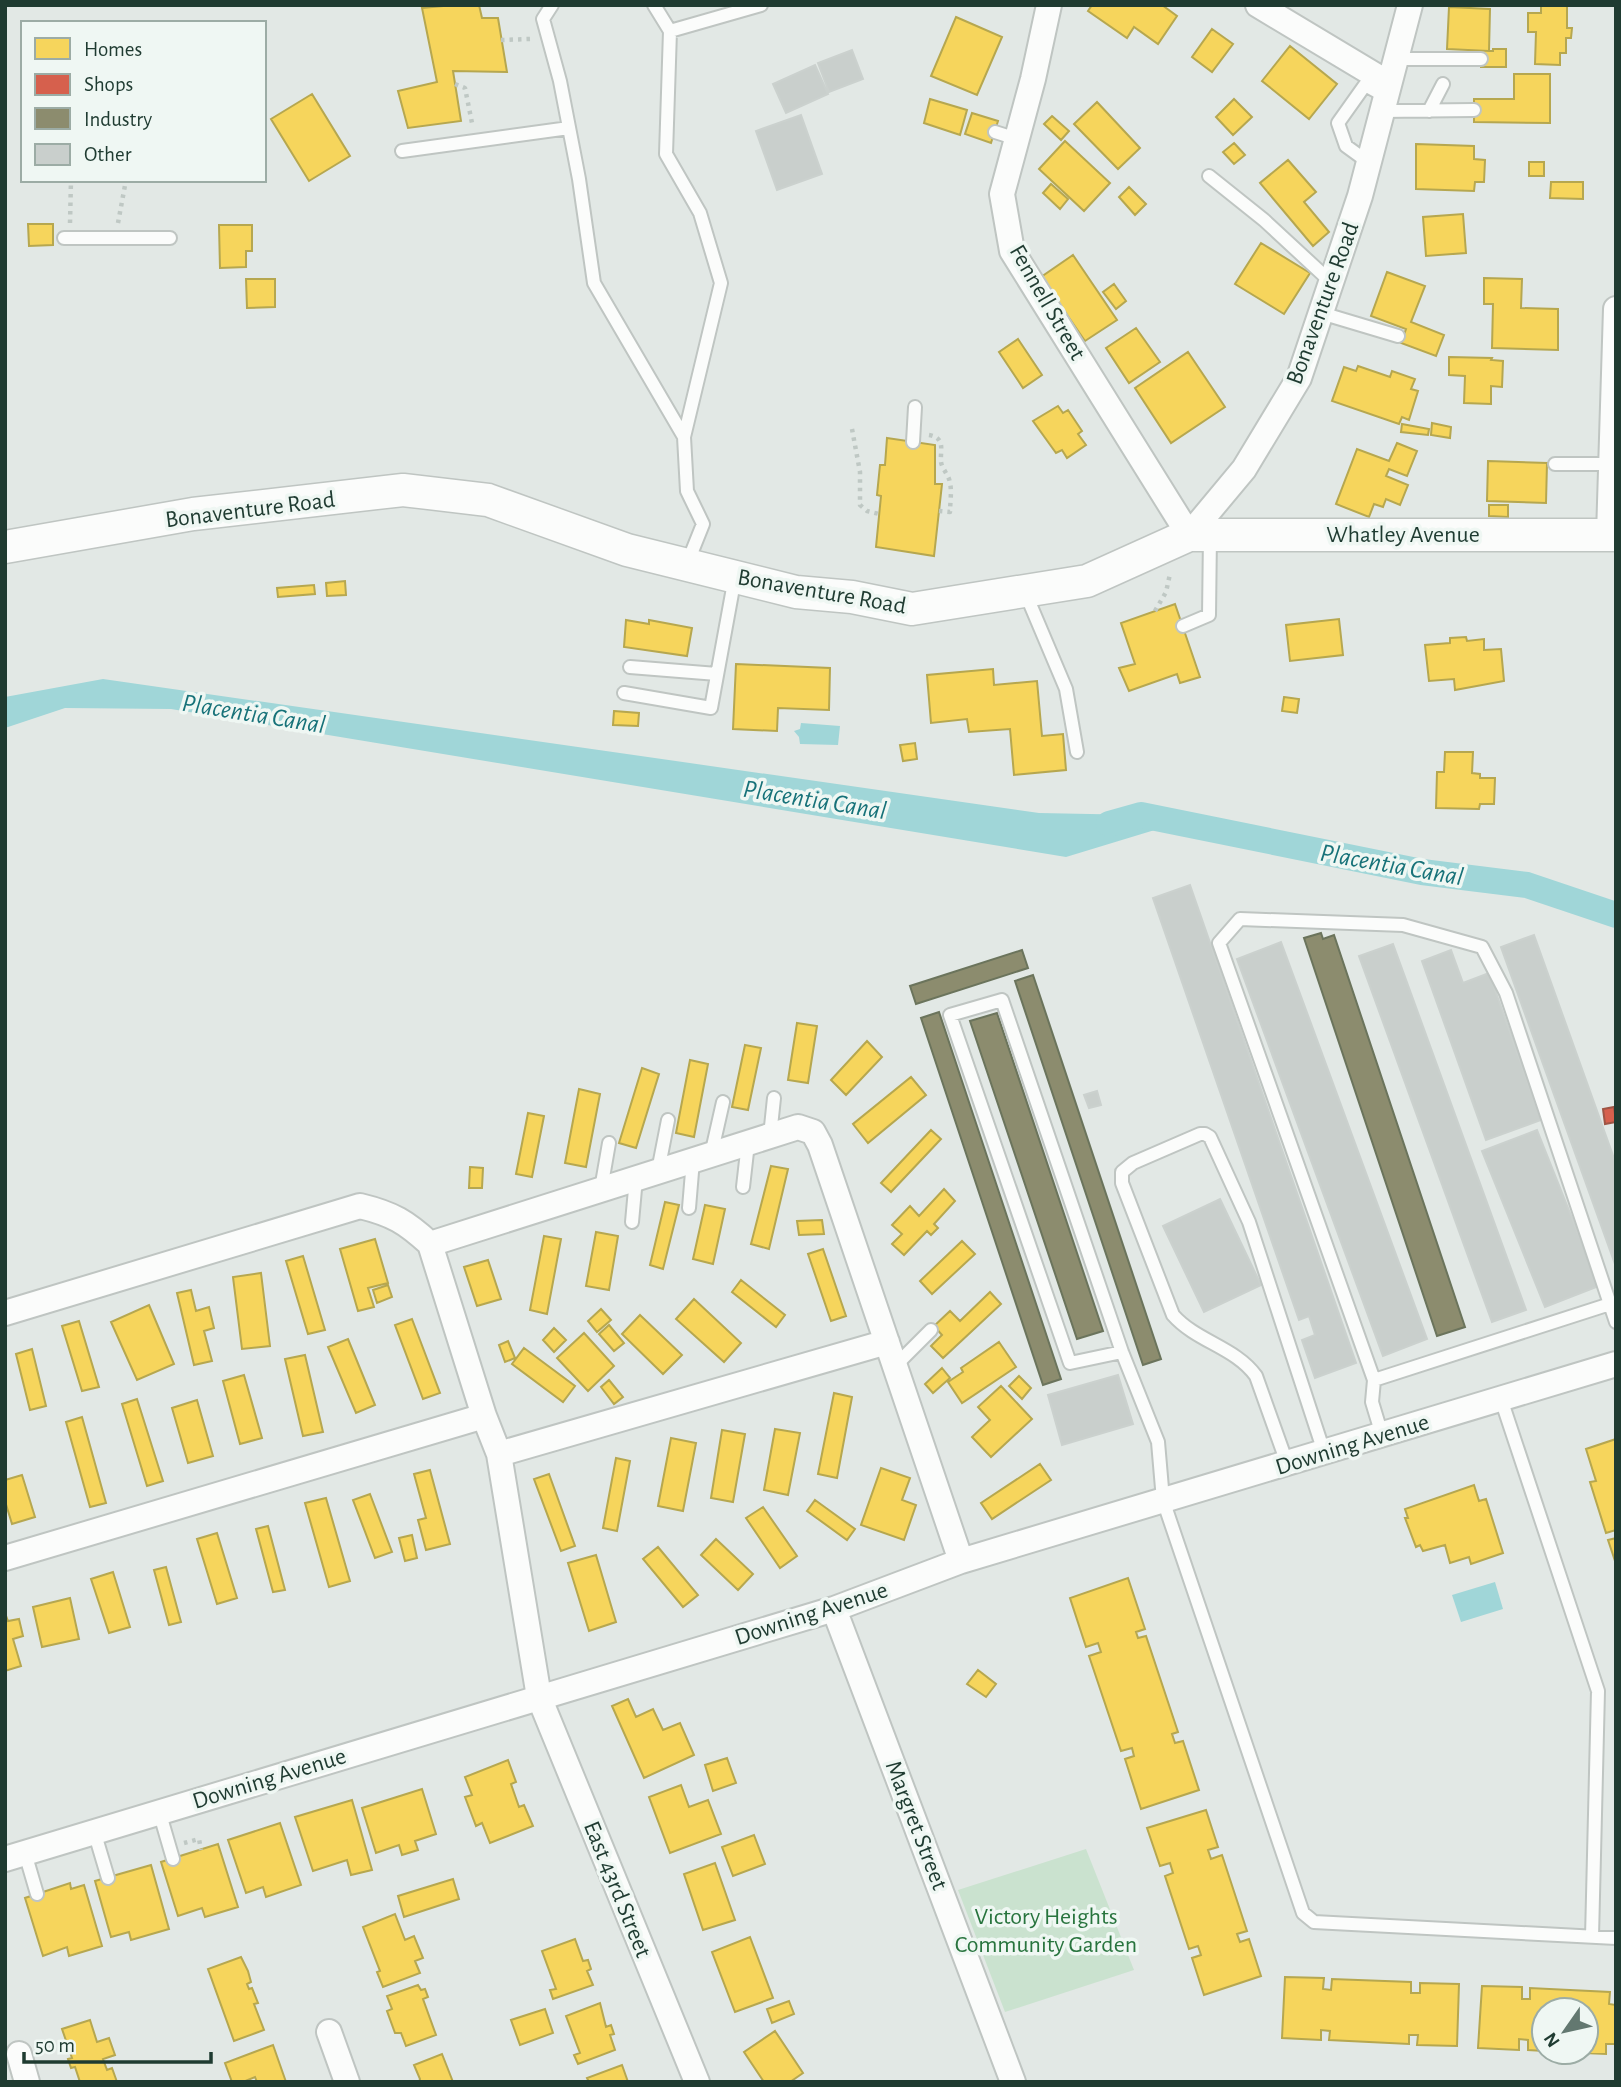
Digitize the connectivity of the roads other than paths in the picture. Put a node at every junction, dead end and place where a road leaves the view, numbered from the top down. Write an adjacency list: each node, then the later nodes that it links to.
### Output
1 (552, 5): 14 (lane)
2 (654, 5): 7 (lane)
3 (761, 5): 7 (lane)
4 (1049, 5): 29 (street, Fennell Street)
5 (1258, 5): 11 (street)
6 (1409, 5): 8 (street, Bonaventure Road)
7 (670, 31): 25 (lane)
8 (1394, 59): 9 (lane); 11 (street, Bonaventure Road)
9 (1481, 59)
10 (1443, 84): 13 (lane)
11 (1384, 97): 13 (lane); 16 (street, Bonaventure Road); 16 (lane)
12 (1474, 110): 13 (lane)
13 (1429, 111)
14 (569, 128): 15 (lane); 25 (lane)
15 (401, 151)
16 (1368, 162): 20 (street, Bonaventure Road)
17 (1209, 176): 20 (lane)
18 (67, 238): 19 (lane)
19 (170, 238)
20 (1331, 282): 22 (street, Bonaventure Road)
21 (1616, 309): 28 (street)
22 (1321, 313): 23 (lane); 29 (street, Bonaventure Road)
23 (1398, 336)
24 (915, 407): 26 (lane)
25 (684, 437): 32 (lane)
26 (914, 437)
27 (1555, 464): 28 (lane)
28 (1611, 464): 30 (street)
29 (1200, 534): 30 (street, Whatley Avenue); 34 (street, Bonaventure Road); 35 (lane)
30 (1612, 535)
31 (5, 547): 32 (street, Bonaventure Road)
32 (687, 565): 33 (street, Bonaventure Road)
33 (735, 577): 34 (street, Bonaventure Road); 37 (lane)
34 (1025, 592): 39 (lane)
35 (1182, 626)
36 (630, 667): 37 (lane)
37 (717, 674): 38 (lane)
38 (624, 694)
39 (1077, 752)
40 (774, 1098): 43 (lane)
41 (723, 1102): 45 (lane)
42 (668, 1120): 46 (lane)
43 (759, 1139): 45 (street); 47 (lane); 56 (street)
44 (609, 1143): 48 (lane)
45 (702, 1157): 46 (street); 49 (lane)
46 (647, 1175): 48 (street); 50 (lane)
47 (743, 1187)
48 (601, 1189): 51 (street)
49 (689, 1208)
50 (632, 1222)
51 (430, 1244): 53 (street); 62 (street, East 43rd Street)
52 (1609, 1304): 54 (lane); 60 (lane); 60 (lane)
53 (5, 1313)
54 (1616, 1322)
55 (931, 1330): 59 (lane)
56 (887, 1342): 59 (street); 65 (street)
57 (1122, 1352): 57 (lane); 67 (lane)
58 (1616, 1364): 61 (street, Downing Avenue)
59 (895, 1366): 69 (street)
60 (1374, 1380): 63 (lane)
61 (1501, 1399): 63 (street, Downing Avenue); 78 (lane)
62 (484, 1416): 65 (street, East 43rd Street); 68 (street)
63 (1381, 1435): 64 (street, Downing Avenue)
64 (1324, 1452): 66 (street, Downing Avenue); 66 (lane)
65 (499, 1454): 71 (street, East 43rd Street)
66 (1287, 1463): 67 (street, Downing Avenue)
67 (1163, 1500): 69 (street, Downing Avenue); 78 (lane)
68 (5, 1558)
69 (961, 1561): 70 (street, Downing Avenue)
70 (834, 1609): 71 (street, Downing Avenue); 85 (street, Margret Street)
71 (539, 1697): 72 (street, Downing Avenue); 84 (street, East 43rd Street)
72 (159, 1811): 73 (street, Downing Avenue); 75 (lane)
73 (94, 1831): 74 (street, Downing Avenue); 76 (lane)
74 (15, 1856): 77 (lane)
75 (173, 1859)
76 (108, 1878)
77 (37, 1894)
78 (1592, 1937): 79 (lane)
79 (1616, 1938)
80 (329, 2032): 83 (street)
81 (19, 2054): 82 (street)
82 (27, 2082)
83 (347, 2082)
84 (698, 2082)
85 (1013, 2082)

